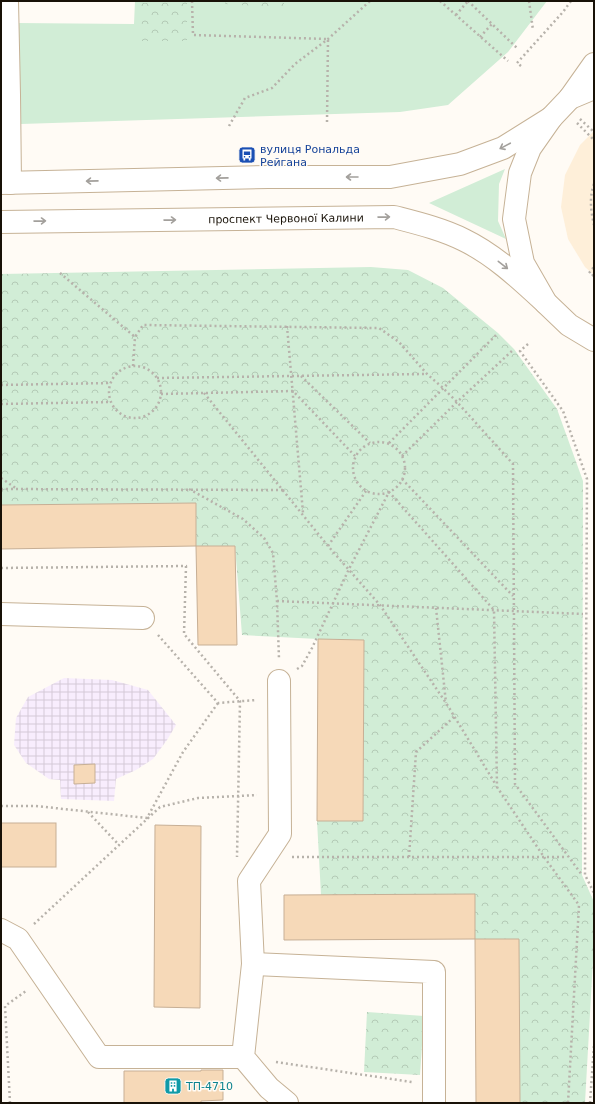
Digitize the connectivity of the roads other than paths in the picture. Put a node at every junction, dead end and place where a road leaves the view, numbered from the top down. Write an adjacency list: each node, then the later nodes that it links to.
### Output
1 (7, 1): 6 (main road)
2 (594, 64): 4 (main road)
3 (594, 88): 4 (main road)
4 (570, 98): 5 (main road)
5 (551, 118): 6 (main road, one-way to 6); 8 (main road)
6 (5, 183)
7 (1, 222): 8 (main road, проспект Червоної Калини, one-way to 8)
8 (546, 303): 9 (main road)
9 (569, 325): 10 (main road); 11 (main road)
10 (594, 340)
11 (594, 354)
12 (1, 614): 13 (main road)
13 (143, 618)
14 (279, 690): 16 (main road)
15 (9, 934): 17 (main road)
16 (253, 964): 17 (main road); 18 (main road)
17 (243, 1057): 19 (main road)
18 (434, 1094)
19 (288, 1103)

